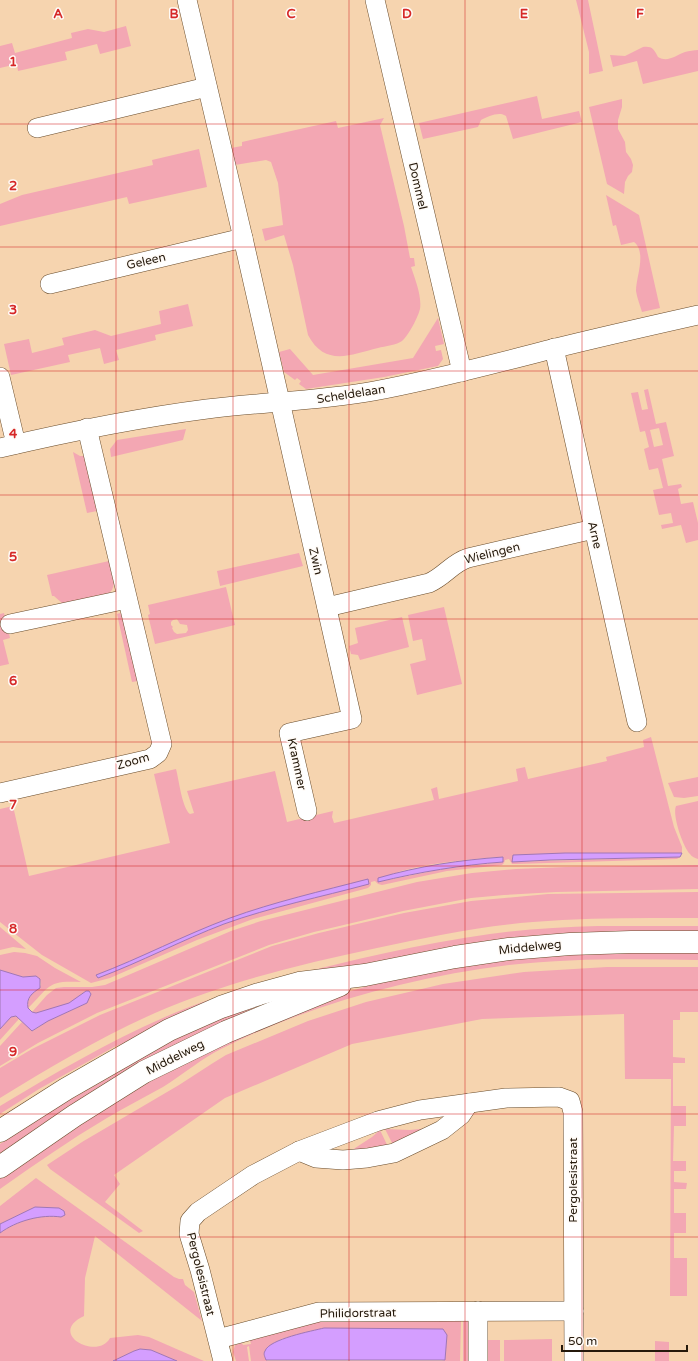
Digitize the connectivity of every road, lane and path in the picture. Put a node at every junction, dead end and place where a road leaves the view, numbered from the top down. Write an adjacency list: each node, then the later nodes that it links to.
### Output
1 (187, 0): 3 (street)
2 (375, 0): 9 (street, Dommel)
3 (207, 88): 4 (street); 5 (street)
4 (37, 128)
5 (243, 238): 6 (street, Geleen); 11 (street)
6 (50, 284)
7 (698, 315): 8 (street, Scheldelaan)
8 (554, 348): 9 (street, Scheldelaan); 14 (street, Arne)
9 (462, 372): 11 (street, Scheldelaan)
10 (0, 377): 13 (street)
11 (280, 402): 12 (street, Scheldelaan); 16 (street, Zwin)
12 (88, 428): 13 (street, Scheldelaan); 15 (street, Zoom)
13 (8, 446)
14 (594, 529): 16 (street, Wielingen); 19 (street, Arne)
15 (128, 599): 17 (street); 20 (street, Zoom)
16 (327, 607): 18 (street, Zwin)
17 (10, 624)
18 (352, 719): 21 (street, Krammer)
19 (637, 722)
20 (0, 793)
21 (307, 811)
22 (698, 942): 23 (main road, Middelweg)
23 (365, 975): 25 (main road, Middelweg); 27 (main road, Middelweg)
24 (469, 1103): 26 (street, Pergolesistraat); 26 (street); 28 (street, Pergolesistraat)
25 (0, 1131)
26 (299, 1151): 30 (street, Pergolesistraat)
27 (0, 1167)
28 (574, 1311): 29 (street, Philidorstraat); 33 (street, Pergolesistraat)
29 (478, 1312): 30 (street, Philidorstraat); 32 (street)
30 (218, 1339): 31 (street, Pergolesistraat)
31 (223, 1361)
32 (478, 1361)
33 (574, 1361)

